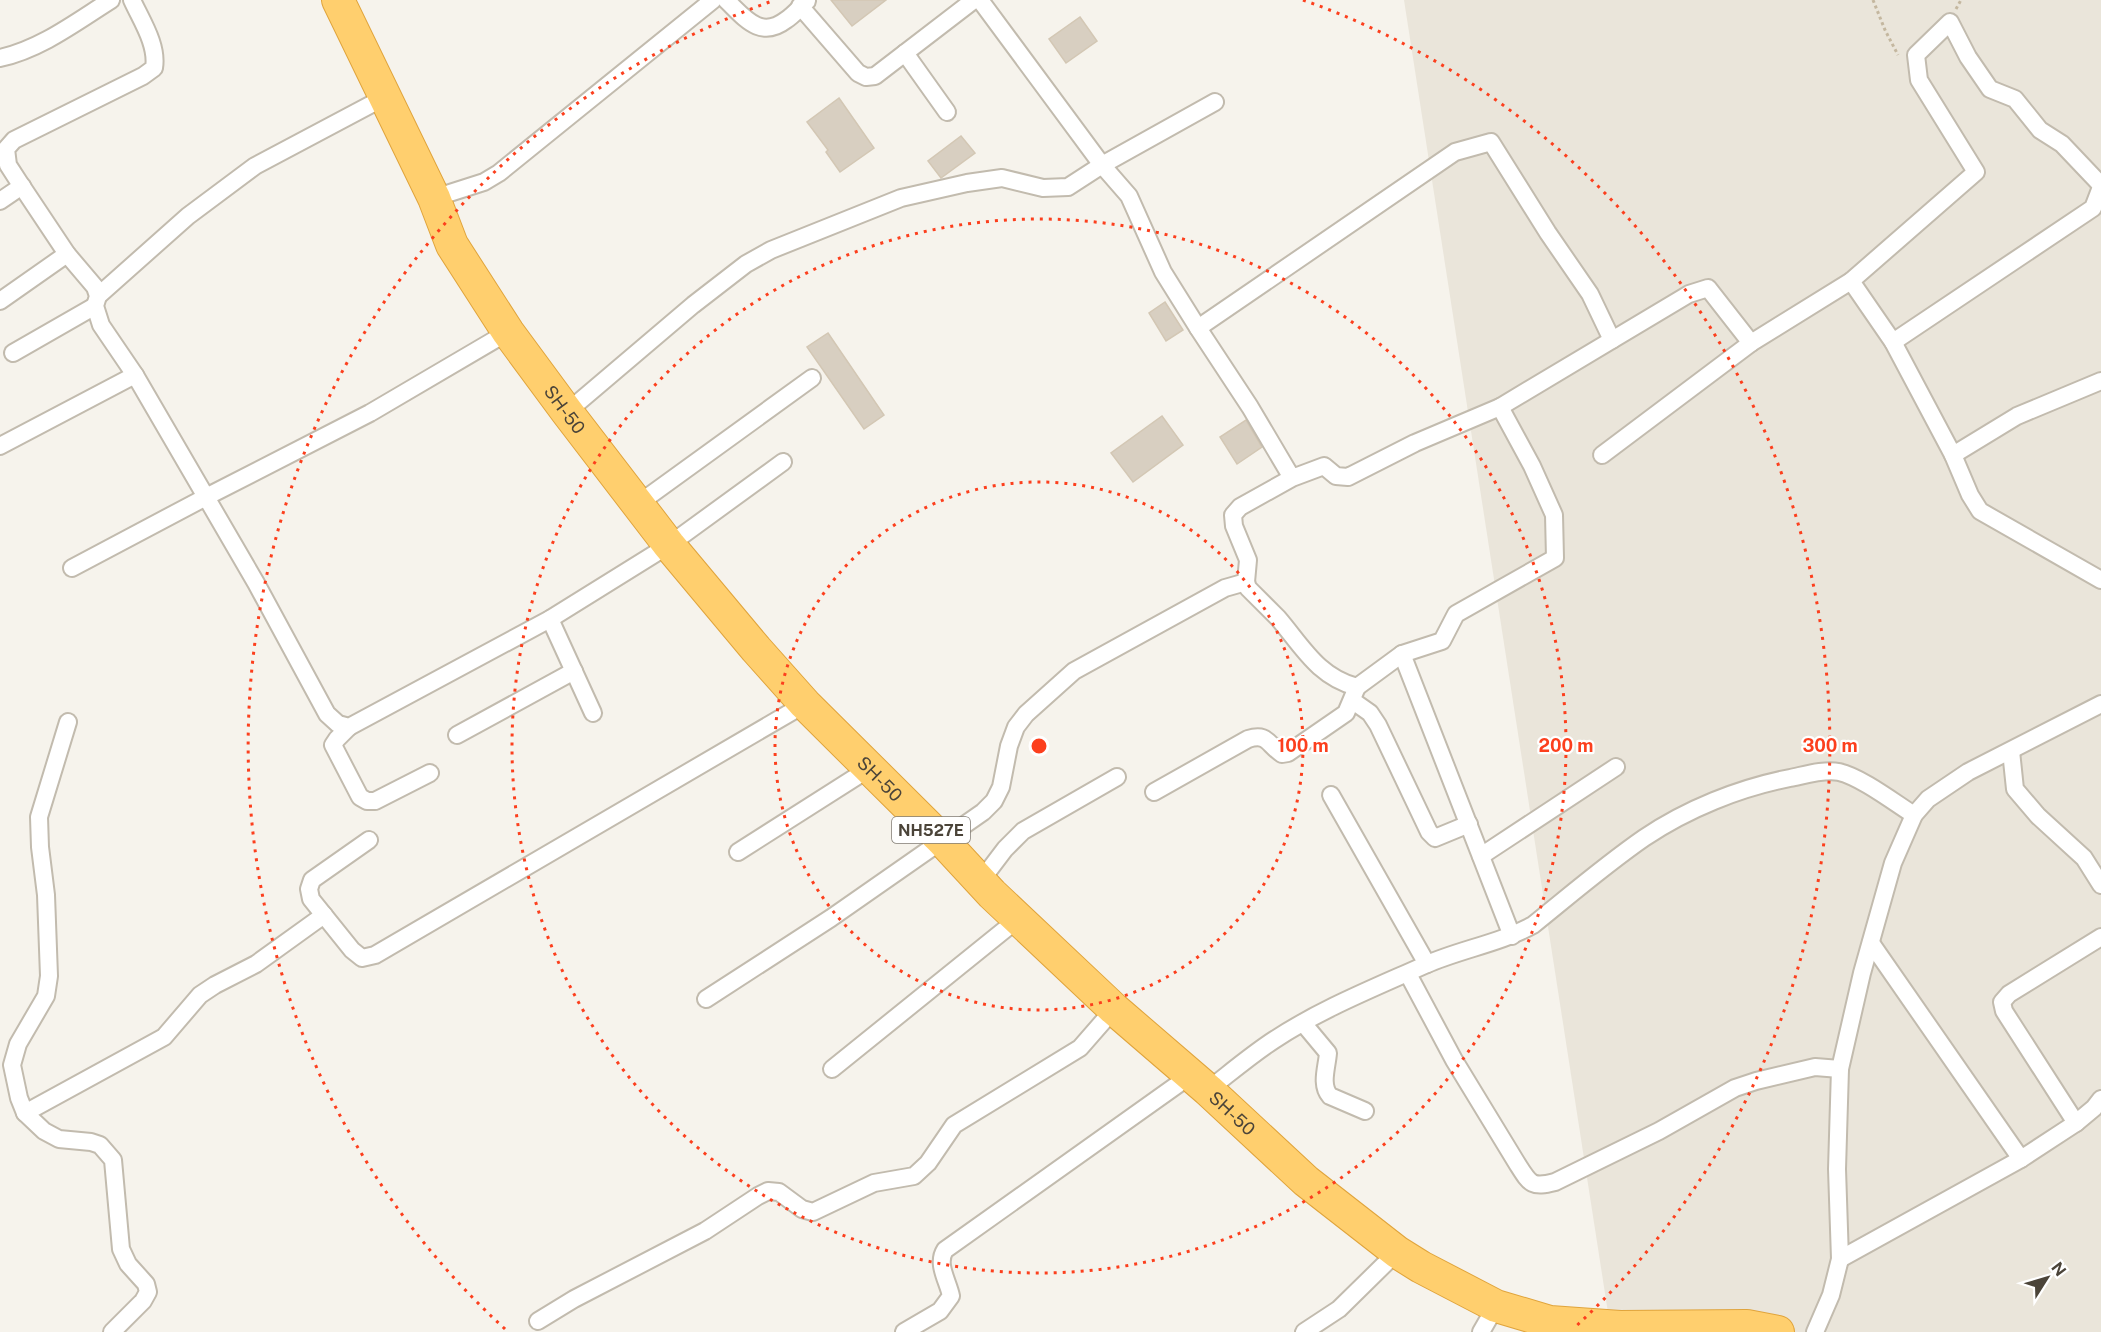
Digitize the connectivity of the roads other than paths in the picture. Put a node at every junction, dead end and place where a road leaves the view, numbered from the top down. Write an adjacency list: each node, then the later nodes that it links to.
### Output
1 (111, 0): 10 (street)
2 (132, 0): 15 (street)
3 (338, 0): 11 (highway, SH-50 / NH527E)
4 (713, 0): 17 (street)
5 (726, 0): 8 (street)
6 (974, 0): 9 (street)
7 (980, 0): 14 (street)
8 (804, 3): 9 (street)
9 (904, 53): 13 (street)
10 (0, 58)
11 (385, 97): 17 (highway, SH-50 / NH527E); 22 (street)
12 (1215, 102): 14 (street)
13 (947, 112)
14 (1102, 165): 23 (street); 33 (street)
15 (22, 186): 18 (street); 19 (street)
16 (2101, 186): 20 (street); 26 (street)
17 (434, 198): 24 (highway, SH-50 / NH527E)
18 (0, 201)
19 (67, 254): 21 (street); 22 (street)
20 (1851, 281): 26 (street); 27 (street)
21 (0, 301)
22 (96, 301): 28 (street); 29 (street)
23 (1198, 328): 25 (street); 38 (street)
24 (508, 332): 33 (highway, SH-50 / NH527E); 39 (street)
25 (1612, 340): 27 (street); 32 (street)
26 (1893, 342): 36 (street)
27 (1751, 343): 35 (street)
28 (13, 353)
29 (135, 375): 34 (street); 39 (street)
30 (812, 378): 40 (street)
31 (2101, 381): 36 (street)
32 (1500, 407): 38 (street); 46 (street)
33 (567, 412): 40 (highway, SH-50 / NH527E)
34 (0, 446)
35 (1602, 455)
36 (1953, 455): 43 (street)
37 (783, 462): 41 (street)
38 (1292, 478): 44 (street)
39 (206, 497): 42 (street); 53 (street)
40 (638, 504): 41 (highway, SH-50 / NH527E)
41 (669, 545): 45 (street); 49 (highway, SH-50 / NH527E)
42 (72, 568)
43 (2101, 580)
44 (1246, 582): 48 (street); 65 (street)
45 (550, 619): 47 (street); 53 (street)
46 (1402, 654): 48 (street); 63 (street)
47 (574, 671): 51 (street); 54 (street)
48 (1355, 694): 60 (street); 63 (street)
49 (805, 704): 57 (highway, SH-50 / NH527E); 70 (street)
50 (2101, 704): 55 (street)
51 (593, 713)
52 (68, 722): 85 (street)
53 (349, 727): 58 (street)
54 (457, 735)
55 (2011, 751): 62 (street); 69 (street)
56 (1616, 767): 67 (street)
57 (870, 768): 65 (highway, SH-50 / NH527E); 66 (street)
58 (430, 773)
59 (1117, 777): 68 (street)
60 (1154, 792)
61 (1331, 795): 75 (street)
62 (1914, 815): 72 (street); 74 (street)
63 (1468, 824): 67 (street)
64 (369, 840): 70 (street)
65 (943, 841): 68 (highway, SH-50 / NH527E); 77 (street)
66 (738, 852)
67 (1481, 856): 72 (street)
68 (980, 882): 71 (highway, SH-50 / NH527E)
69 (2101, 885)
70 (324, 915): 85 (street)
71 (1018, 919): 78 (highway, SH-50 / NH527E); 80 (street)
72 (1512, 936): 75 (street)
73 (2101, 937): 86 (street)
74 (1871, 943): 81 (street); 87 (street)
75 (1427, 964): 76 (street)
76 (1408, 974): 79 (street); 81 (street)
77 (706, 999)
78 (1114, 1009): 82 (highway, SH-50 / NH527E); 91 (street)
79 (1303, 1023): 82 (street); 84 (street)
80 (831, 1069)
81 (1840, 1069): 89 (street)
82 (1199, 1082): 88 (highway, SH-50 / NH527E); 94 (street)
83 (2101, 1099): 86 (street)
84 (1365, 1111)
85 (25, 1113): 93 (street)
86 (2076, 1123): 87 (street)
87 (2021, 1160): 89 (street)
88 (1397, 1252): 90 (highway, SH-50 / NH527E); 95 (street)
89 (1840, 1259): 97 (street)
90 (1488, 1319): 92 (highway, SH-50 / NH527E)
91 (538, 1321)
92 (1566, 1328): 96 (highway, SH-50 / NH527E)
93 (112, 1332)
94 (904, 1332)
95 (1304, 1332)
96 (1778, 1332)
97 (1815, 1332)

